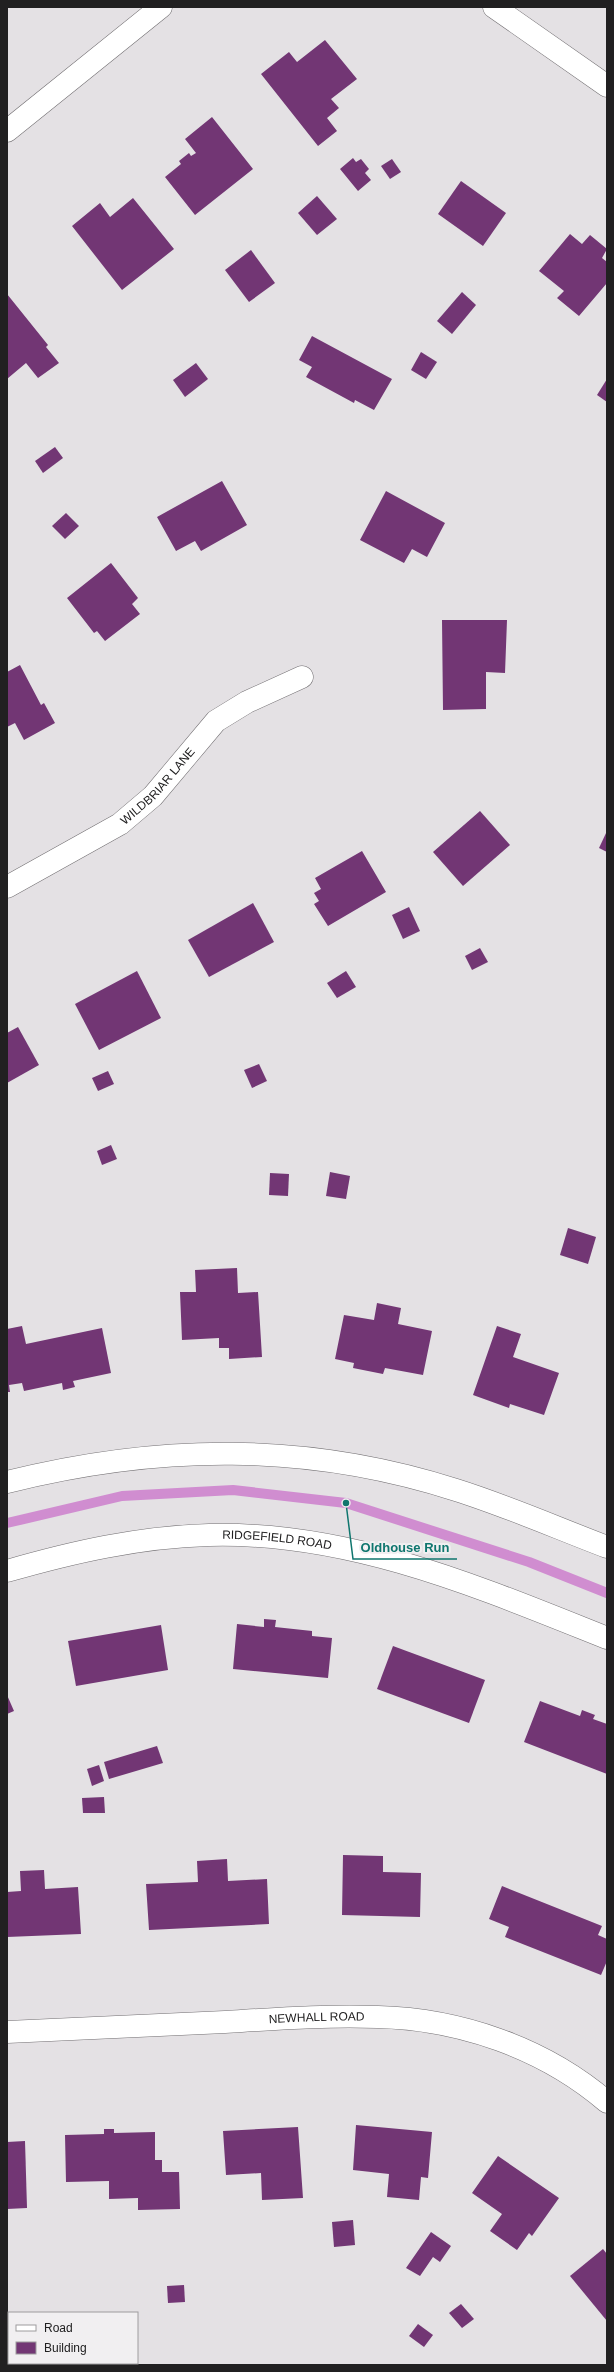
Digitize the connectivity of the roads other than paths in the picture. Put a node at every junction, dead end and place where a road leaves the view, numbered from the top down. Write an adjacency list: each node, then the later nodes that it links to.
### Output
1 (161, 7): 4 (street)
2 (494, 7): 3 (street)
3 (607, 86)
4 (7, 131)
5 (302, 677): 6 (street, WILDBRIAR LANE)
6 (7, 887)
7 (7, 1482): 8 (street)
8 (607, 1548)
9 (7, 1571): 10 (street, RIDGEFIELD ROAD)
10 (607, 1638)
11 (7, 2032): 12 (street, NEWHALL ROAD)
12 (607, 2102)

